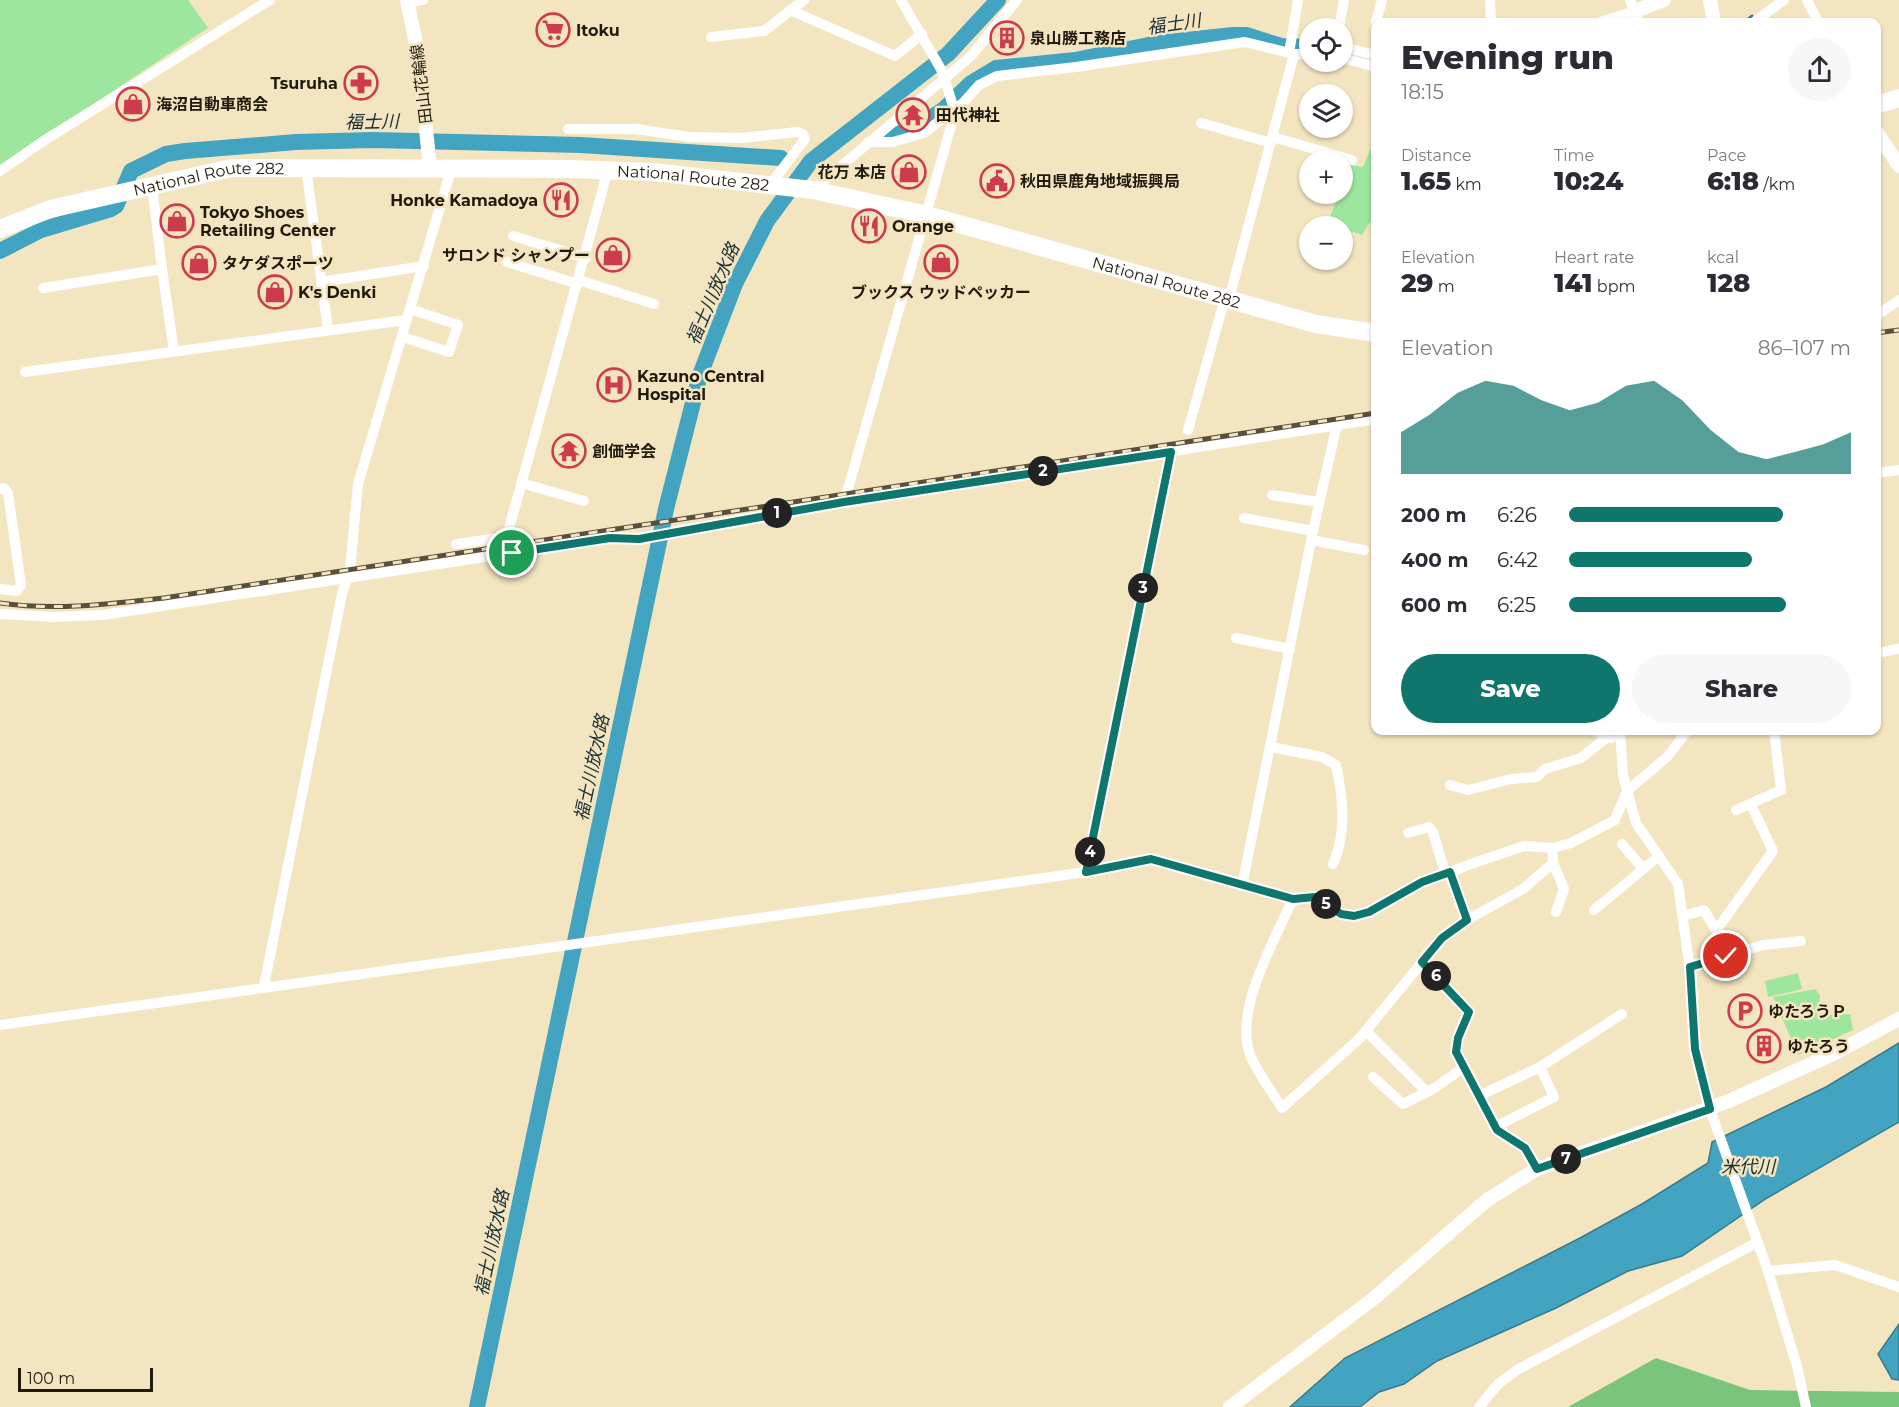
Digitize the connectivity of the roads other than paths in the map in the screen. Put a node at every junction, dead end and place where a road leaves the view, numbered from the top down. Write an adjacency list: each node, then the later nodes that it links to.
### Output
1 (270, 0): 47 (street)
2 (423, 0): 14 (street)
3 (804, 0): 15 (street)
4 (901, 0): 25 (street)
5 (1017, 0): 32 (street)
6 (1298, 0): 26 (street)
7 (1344, 0): 17 (street)
8 (1382, 0): 18 (street)
9 (1490, 0): 19 (street)
10 (1664, 0): 16 (street)
11 (1710, 0): 21 (street)
12 (1785, 0): 22 (street)
13 (1807, 0): 23 (street)
14 (408, 1): 42 (street, 田山花輪線)
15 (790, 10): 24 (street); 25 (street)
16 (1635, 11): 20 (street)
17 (1341, 18)
18 (1377, 18)
19 (1491, 18)
20 (1613, 18)
21 (1713, 18)
22 (1760, 18)
23 (1816, 18)
24 (711, 37)
25 (924, 38): 32 (street)
26 (1291, 49): 28 (street); 34 (street); 39 (street)
27 (1353, 49): 29 (street)
28 (1299, 51)
29 (1371, 54)
30 (1353, 61): 31 (street)
31 (1371, 66)
32 (944, 74): 34 (street); 40 (street)
33 (1899, 98): 35 (highway)
34 (954, 102): 40 (street); 51 (street)
35 (1881, 103)
36 (1201, 123): 39 (street)
37 (568, 129): 49 (street)
38 (1881, 139): 43 (street)
39 (1272, 140): 41 (street); 61 (street)
40 (868, 142): 50 (street)
41 (1312, 150)
42 (429, 161): 44 (highway, National Route 282); 45 (highway, National Route 282)
43 (1899, 166)
44 (306, 167): 48 (highway, National Route 282); 58 (street)
45 (451, 170): 46 (highway, National Route 282); 56 (street)
46 (608, 170): 49 (highway, National Route 282); 54 (street)
47 (0, 171)
48 (152, 185): 52 (highway, National Route 282); 57 (street)
49 (772, 185): 50 (highway, National Route 282)
50 (813, 190): 51 (highway, National Route 282)
51 (927, 216): 61 (highway, National Route 282); 82 (street)
52 (0, 229)
53 (513, 236): 54 (street)
54 (585, 258): 59 (street)
55 (507, 262): 59 (street)
56 (423, 266): 58 (street); 64 (street)
57 (162, 269): 60 (street); 70 (street)
58 (321, 282): 67 (street)
59 (579, 282): 63 (street); 78 (street)
60 (43, 288)
61 (1227, 299): 68 (highway, National Route 282); 74 (street)
62 (1899, 300): 65 (street)
63 (654, 304)
64 (410, 309): 66 (street); 69 (street)
65 (1881, 313)
66 (406, 320): 67 (street); 69 (street)
67 (328, 330): 70 (street)
68 (1371, 332)
69 (403, 337): 88 (street)
70 (174, 351): 71 (street)
71 (25, 372)
72 (1371, 420): 73 (street)
73 (1337, 424): 75 (street); 83 (street)
74 (1188, 430)
75 (1171, 452): 82 (street); 113 (street)
76 (1899, 470): 77 (street)
77 (1881, 473)
78 (521, 483): 81 (street); 86 (street)
79 (0, 489): 89 (street)
80 (1272, 495): 83 (street)
81 (584, 501)
82 (844, 502): 88 (street)
83 (1319, 502): 85 (street)
84 (1244, 518): 85 (street)
85 (1312, 536): 87 (street); 92 (street)
86 (456, 544)
87 (1364, 550)
88 (347, 579): 90 (street); 126 (street)
89 (0, 589)
90 (0, 614)
91 (1236, 638): 92 (street)
92 (1290, 649): 101 (street)
93 (1899, 649): 94 (street)
94 (1881, 652)
95 (1602, 735): 100 (street)
96 (1616, 735): 100 (street)
97 (1620, 735): 103 (street)
98 (1684, 735): 103 (street)
99 (1774, 735): 104 (street)
100 (1606, 738): 102 (street)
101 (1271, 747): 111 (street); 115 (street)
102 (1450, 785)
103 (1627, 791): 108 (street); 109 (street)
104 (1751, 805): 105 (street); 121 (street)
105 (1736, 810)
106 (1408, 833): 114 (street)
107 (1622, 844): 112 (street)
108 (1552, 848): 110 (street); 114 (street)
109 (1659, 856): 112 (street); 119 (street)
110 (1552, 863): 118 (street); 120 (street)
111 (1333, 864)
112 (1643, 869): 117 (street)
113 (1086, 872): 115 (street); 126 (street)
114 (1448, 872): 116 (street); 120 (street)
115 (1242, 886): 116 (street)
116 (1293, 899): 130 (street)
117 (1594, 910)
118 (1556, 912)
119 (1683, 916): 121 (street); 125 (street)
120 (1467, 920): 124 (street)
121 (1717, 932): 123 (street)
122 (1801, 941): 123 (street)
123 (1726, 956): 125 (street)
124 (1422, 962): 130 (street); 132 (street)
125 (1690, 967): 136 (street)
126 (264, 986): 129 (street)
127 (1622, 1014): 131 (street)
128 (1899, 1019): 136 (street)
129 (0, 1025)
130 (1366, 1031): 134 (street)
131 (1540, 1067): 135 (street); 137 (street)
132 (1463, 1068): 134 (street); 135 (street)
133 (1373, 1077): 134 (street)
134 (1428, 1092)
135 (1479, 1096): 137 (street)
136 (1712, 1115): 138 (street); 139 (street)
137 (1495, 1126): 138 (street)
138 (1537, 1169): 142 (street)
139 (1757, 1238): 140 (street); 143 (street)
140 (1768, 1271): 141 (street); 144 (street)
141 (1899, 1287)
142 (1230, 1407)
143 (1479, 1407)
144 (1806, 1407)

